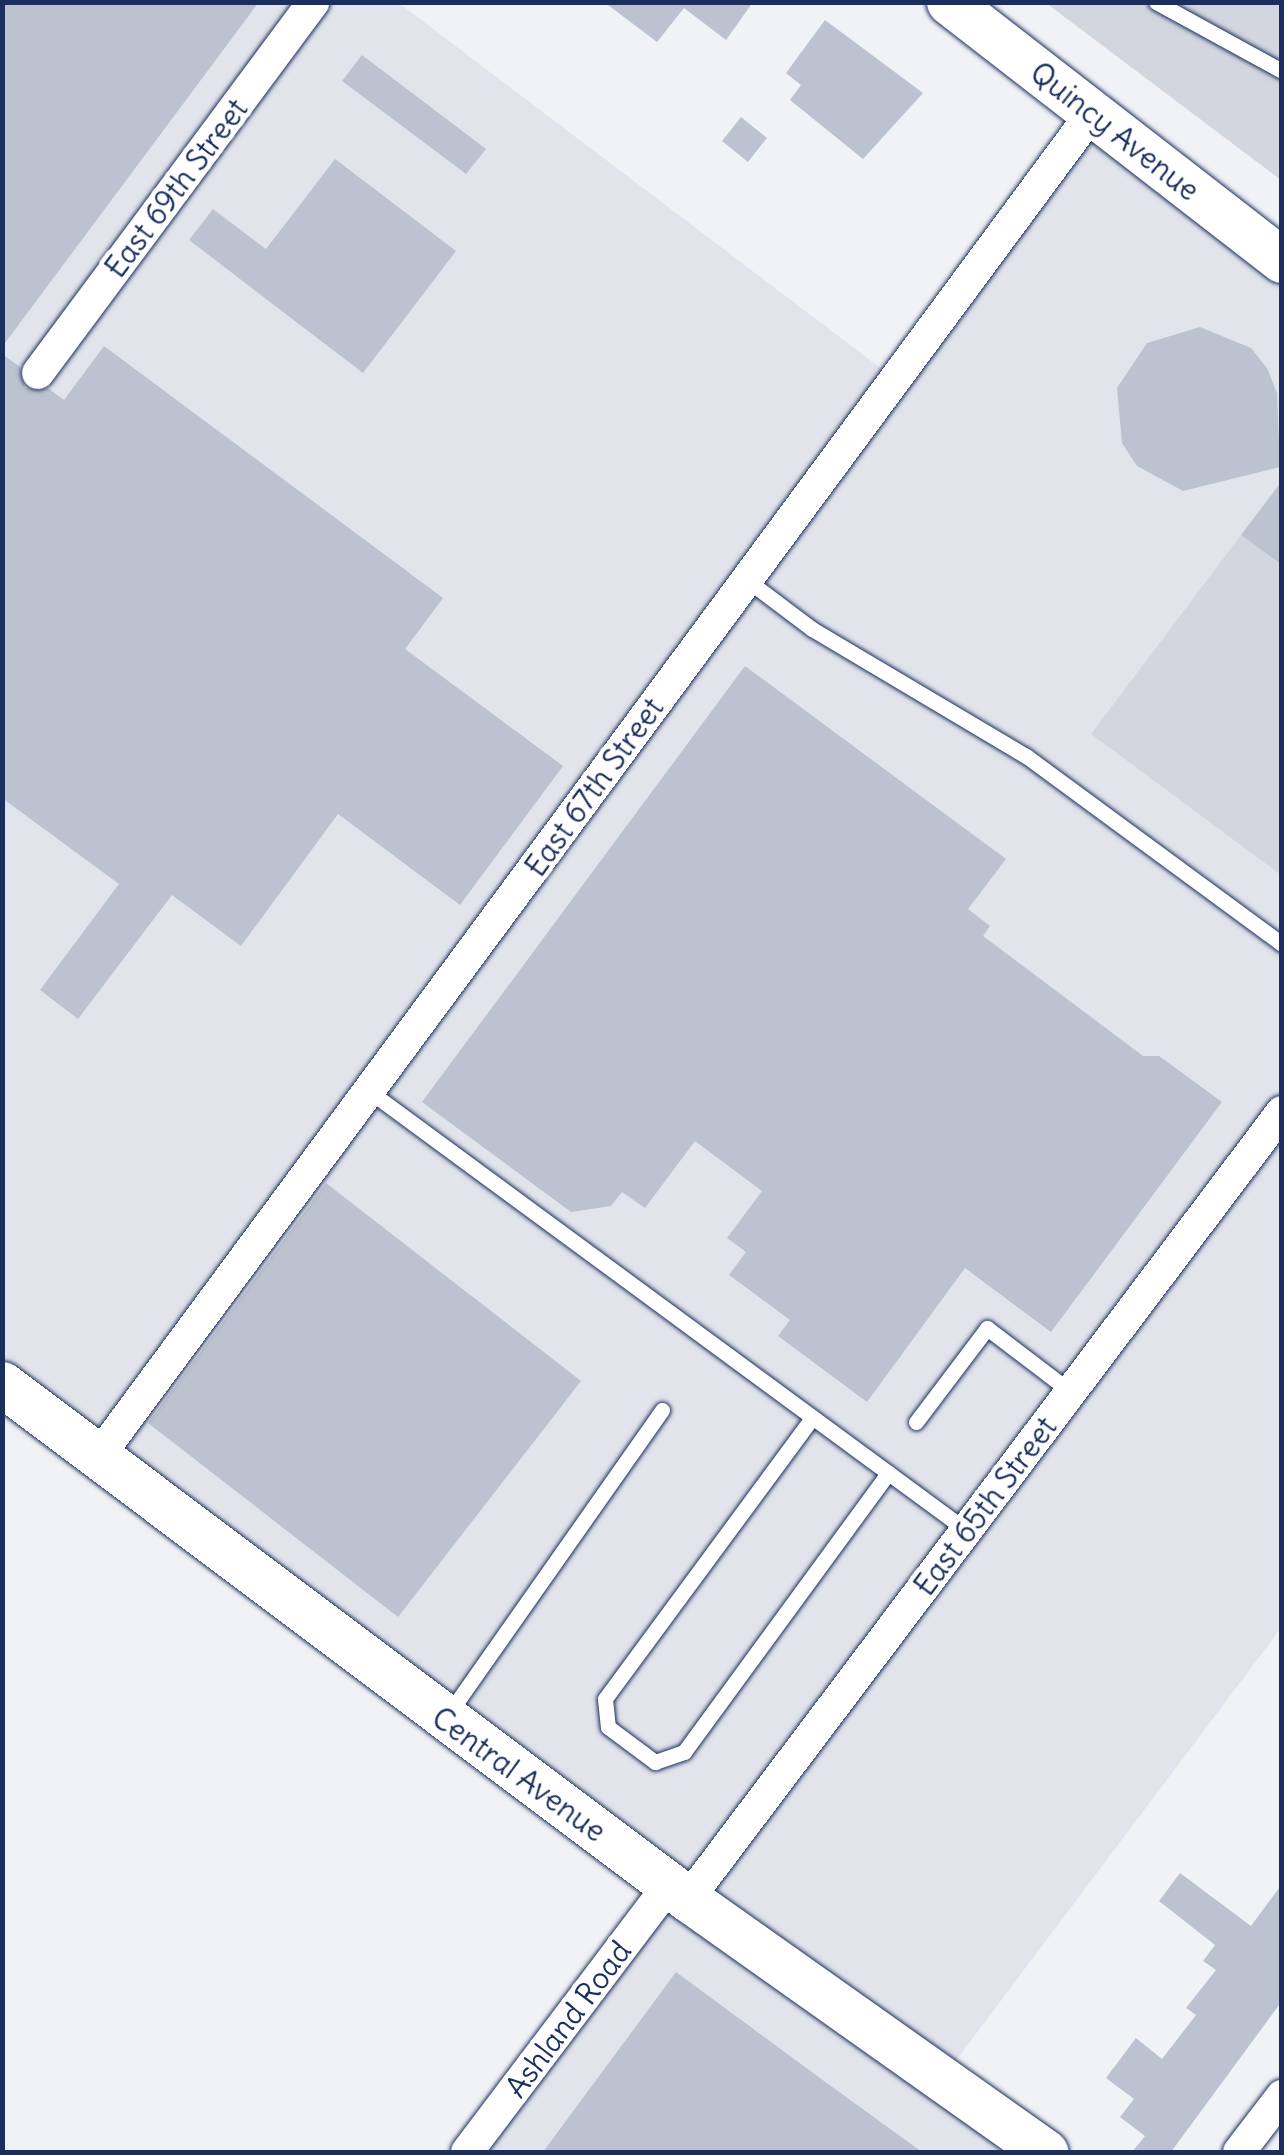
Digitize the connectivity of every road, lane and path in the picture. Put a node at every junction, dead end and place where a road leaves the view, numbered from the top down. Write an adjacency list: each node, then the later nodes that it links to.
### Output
1 (314, 2): 7 (street, East 69th Street)
2 (949, 2): 5 (street, Quincy Avenue)
3 (1156, 2): 4 (lane)
4 (1282, 72)
5 (1092, 113): 6 (street, Quincy Avenue); 8 (street, East 67th Street)
6 (1282, 260)
7 (38, 373)
8 (747, 580): 9 (lane); 10 (street, East 67th Street)
9 (1282, 944)
10 (370, 1091): 15 (lane); 17 (street, East 67th Street)
11 (1282, 1112): 13 (street, East 65th Street)
12 (2, 1384): 17 (street, Central Avenue)
13 (1071, 1392): 16 (lane); 19 (street, East 65th Street)
14 (662, 1410): 20 (lane)
15 (812, 1418): 18 (lane); 18 (lane)
16 (916, 1422)
17 (96, 1461): 20 (street, Central Avenue)
18 (888, 1473): 19 (lane)
19 (966, 1530): 21 (street, East 65th Street)
20 (445, 1719): 21 (street, Central Avenue)
21 (678, 1892): 23 (street, Ashland Road); 24 (street, Central Avenue)
22 (1282, 2096): 25 (street)
23 (468, 2152)
24 (1045, 2152)
25 (1239, 2152)

